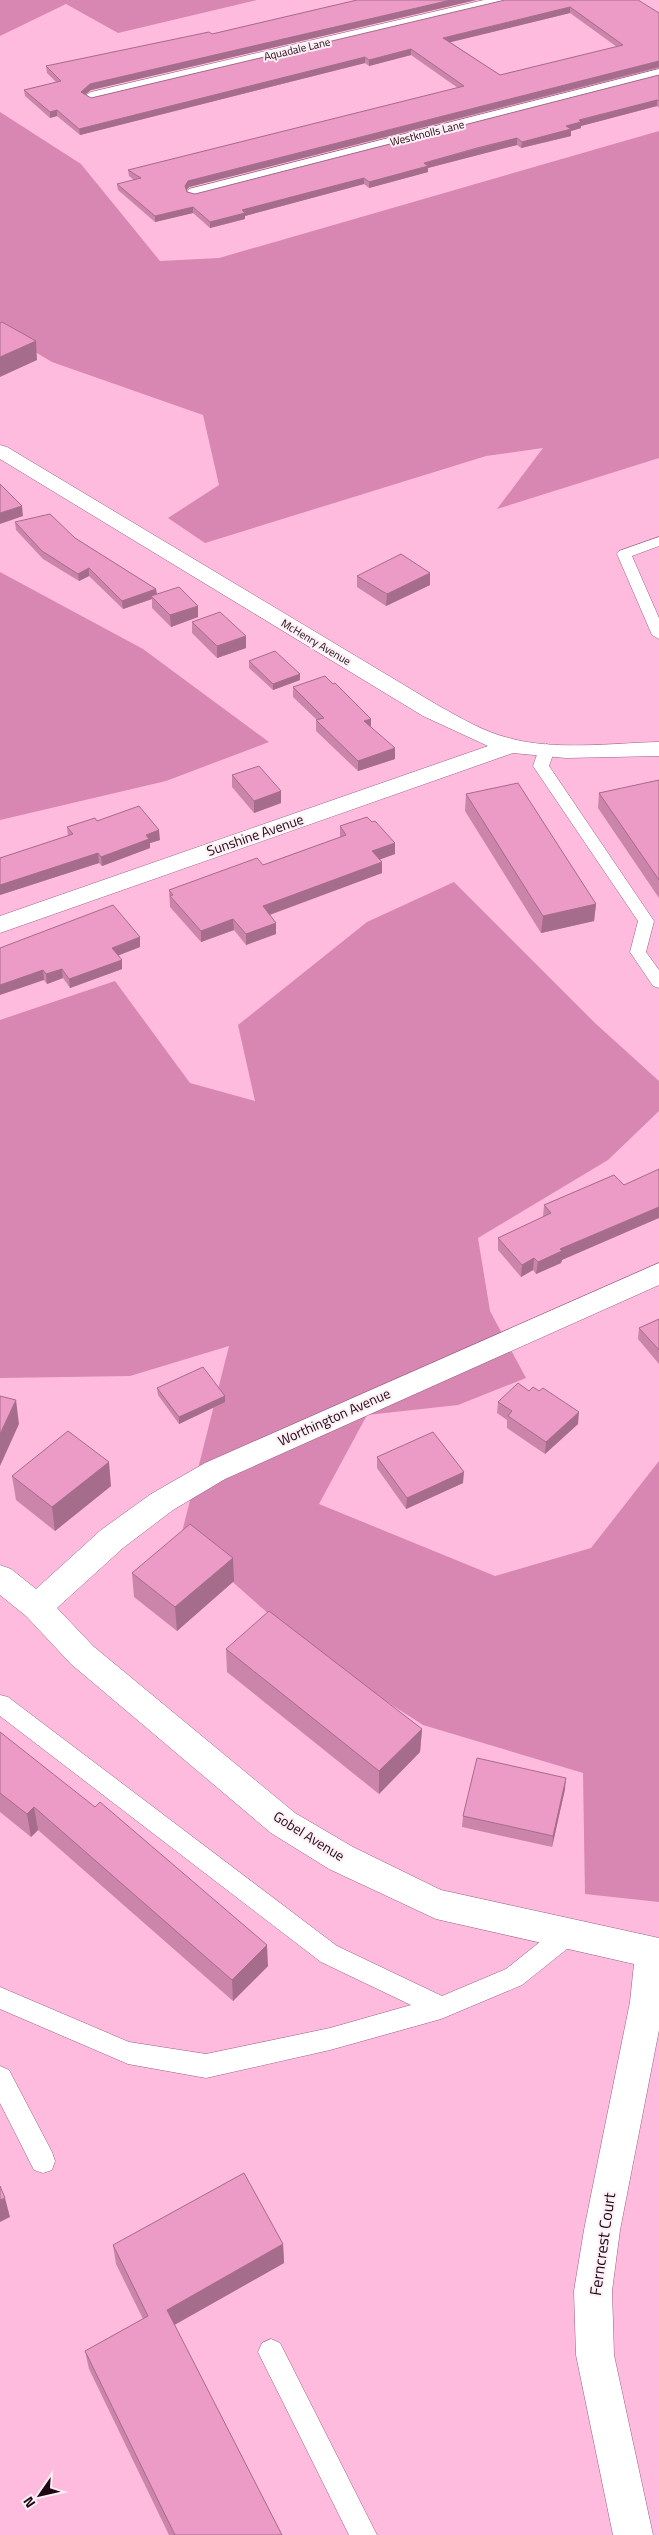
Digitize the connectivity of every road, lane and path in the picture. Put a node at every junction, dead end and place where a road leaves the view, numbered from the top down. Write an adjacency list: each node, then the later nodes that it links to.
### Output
1 (503, 0): 3 (street, Aquadale Lane)
2 (659, 74): 4 (street, Westknolls Lane)
3 (91, 97)
4 (195, 193)
5 (0, 452): 8 (street, McHenry Avenue)
6 (659, 541): 7 (lane)
7 (659, 635)
8 (511, 746): 9 (street, McHenry Avenue); 11 (street, Sunshine Avenue)
9 (547, 749): 10 (street, McHenry Avenue); 12 (lane)
10 (659, 749)
11 (0, 925)
12 (659, 982)
13 (659, 1273): 15 (street, Worthington Avenue)
14 (0, 1578): 15 (street, Gobel Avenue)
15 (37, 1607): 17 (street, Gobel Avenue)
16 (0, 1704): 20 (lane)
17 (569, 1933): 18 (street, Gobel Avenue); 20 (lane)
18 (656, 1954): 25 (street, Ferncrest Court)
19 (0, 1998): 20 (lane)
20 (441, 2008)
21 (0, 2078): 22 (lane)
22 (44, 2161)
23 (271, 2352): 24 (lane)
24 (363, 2535)
25 (633, 2535)

